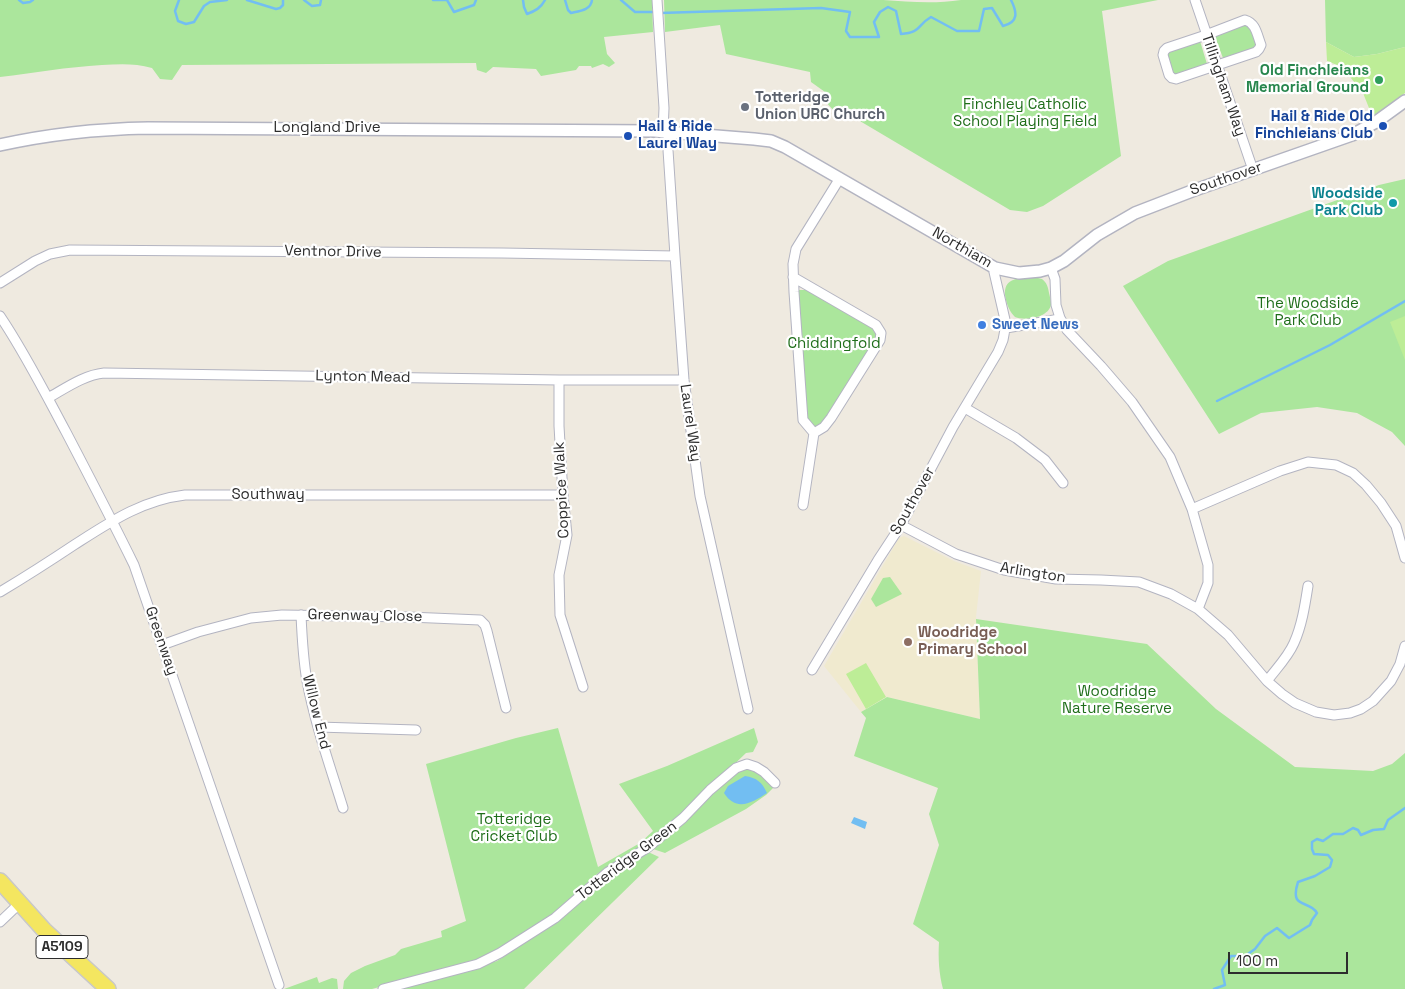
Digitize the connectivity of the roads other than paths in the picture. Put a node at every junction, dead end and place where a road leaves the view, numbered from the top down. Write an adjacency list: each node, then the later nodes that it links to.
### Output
1 (1195, 0): 3 (street, Tillingham Way)
2 (657, 2): 6 (street, Laurel Way)
3 (1206, 35): 4 (street, Tillingham Way); 4 (street); 4 (street)
4 (1217, 66): 8 (street, Tillingham Way)
5 (1405, 101): 8 (street, Southover)
6 (662, 131): 7 (street, Longland Drive); 9 (street, Northiam); 10 (street, Laurel Way)
7 (0, 145)
8 (1252, 170): 12 (street, Southover)
9 (840, 178): 11 (street, Northiam); 13 (street)
10 (675, 256): 14 (street, Ventnor Drive); 19 (street, Laurel Way)
11 (996, 268): 12 (street, Northiam); 17 (street, Southover)
12 (1051, 268): 16 (street)
13 (793, 277): 22 (street); 22 (street)
14 (0, 282)
15 (0, 316): 20 (street, Greenway)
16 (1060, 318): 17 (street); 26 (street)
17 (1006, 328): 21 (street, Southover)
18 (558, 380): 19 (street, Lynton Mead); 20 (street, Lynton Mead); 24 (street, Coppice Walk)
19 (684, 380): 40 (street, Laurel Way)
20 (48, 398): 27 (street, Greenway)
21 (965, 408): 23 (street); 28 (street, Southover)
22 (814, 433): 25 (street)
23 (1063, 482)
24 (563, 495): 27 (street, Southway); 38 (street, Coppice Walk)
25 (804, 505)
26 (1192, 509): 29 (street); 32 (street)
27 (113, 520): 31 (street, Southway); 34 (street, Greenway)
28 (901, 524): 32 (street, Arlington); 36 (street, Southover)
29 (1405, 558)
30 (1308, 586): 37 (street)
31 (0, 592)
32 (1198, 608): 37 (street, Arlington)
33 (301, 615): 34 (street, Greenway Close); 39 (street, Greenway Close); 41 (street, Willow End)
34 (162, 645): 48 (street, Greenway)
35 (1405, 646): 37 (street, Arlington)
36 (812, 670)
37 (1267, 681)
38 (583, 687)
39 (506, 708)
40 (748, 709)
41 (318, 727): 42 (street); 44 (street, Willow End)
42 (416, 730)
43 (775, 783): 50 (street, Totteridge Green)
44 (343, 808)
45 (0, 881): 46 (main road, A5109)
46 (20, 903): 47 (street); 49 (main road, A5109)
47 (0, 922)
48 (279, 985)
49 (108, 989)
50 (383, 989)

